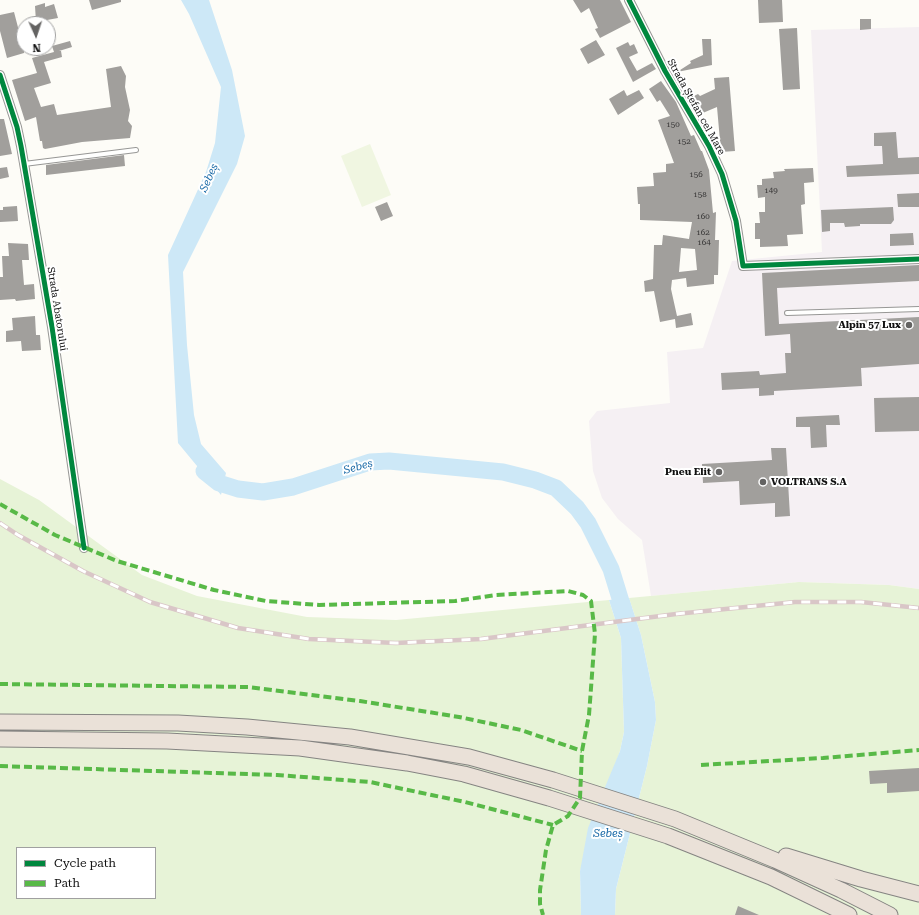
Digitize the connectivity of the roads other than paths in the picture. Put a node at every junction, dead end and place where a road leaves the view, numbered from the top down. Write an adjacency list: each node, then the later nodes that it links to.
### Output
1 (629, 0): 5 (street, Strada Ștefan cel Mare)
2 (0, 75): 4 (street, Strada Abatorului)
3 (136, 150): 4 (lane)
4 (24, 164): 8 (street, Strada Abatorului)
5 (919, 259)
6 (919, 309): 7 (lane)
7 (787, 313)
8 (84, 548)
9 (0, 722): 11 (highway)
10 (0, 739): 13 (highway)
11 (676, 819): 12 (highway); 14 (highway)
12 (919, 894)
13 (849, 915)
14 (890, 915)

